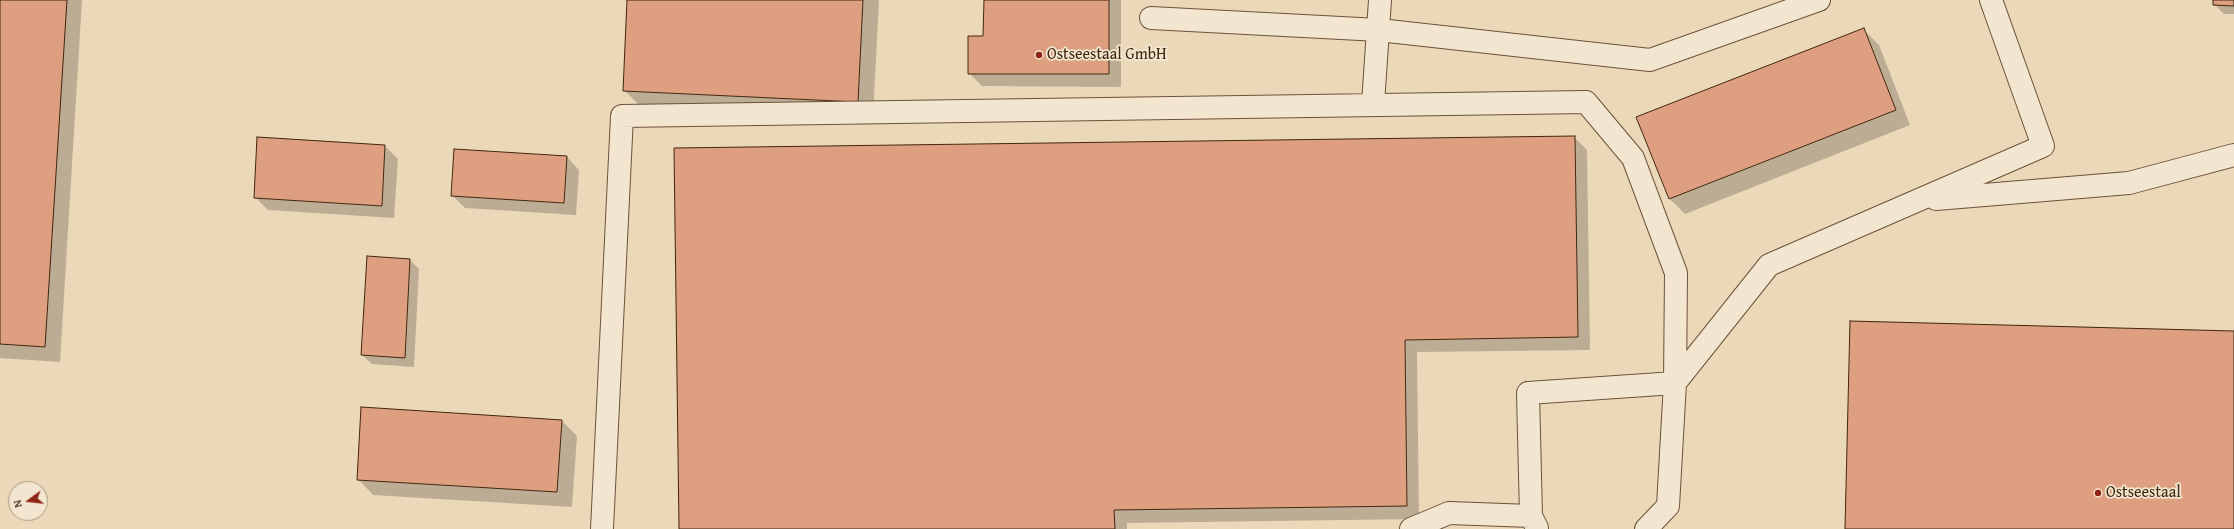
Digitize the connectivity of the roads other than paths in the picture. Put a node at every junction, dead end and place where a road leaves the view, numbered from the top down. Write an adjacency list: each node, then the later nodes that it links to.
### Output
1 (1380, 0): 5 (lane)
2 (1819, 0): 5 (lane)
3 (1991, 0): 8 (lane)
4 (1151, 18): 5 (lane)
5 (1379, 30): 6 (lane)
6 (1373, 104): 9 (lane); 11 (lane)
7 (2234, 155): 8 (lane)
8 (1917, 201): 9 (lane)
9 (1675, 383): 10 (lane); 13 (lane)
10 (1534, 522): 12 (lane)
11 (602, 529)
12 (1411, 529)
13 (1646, 529)

